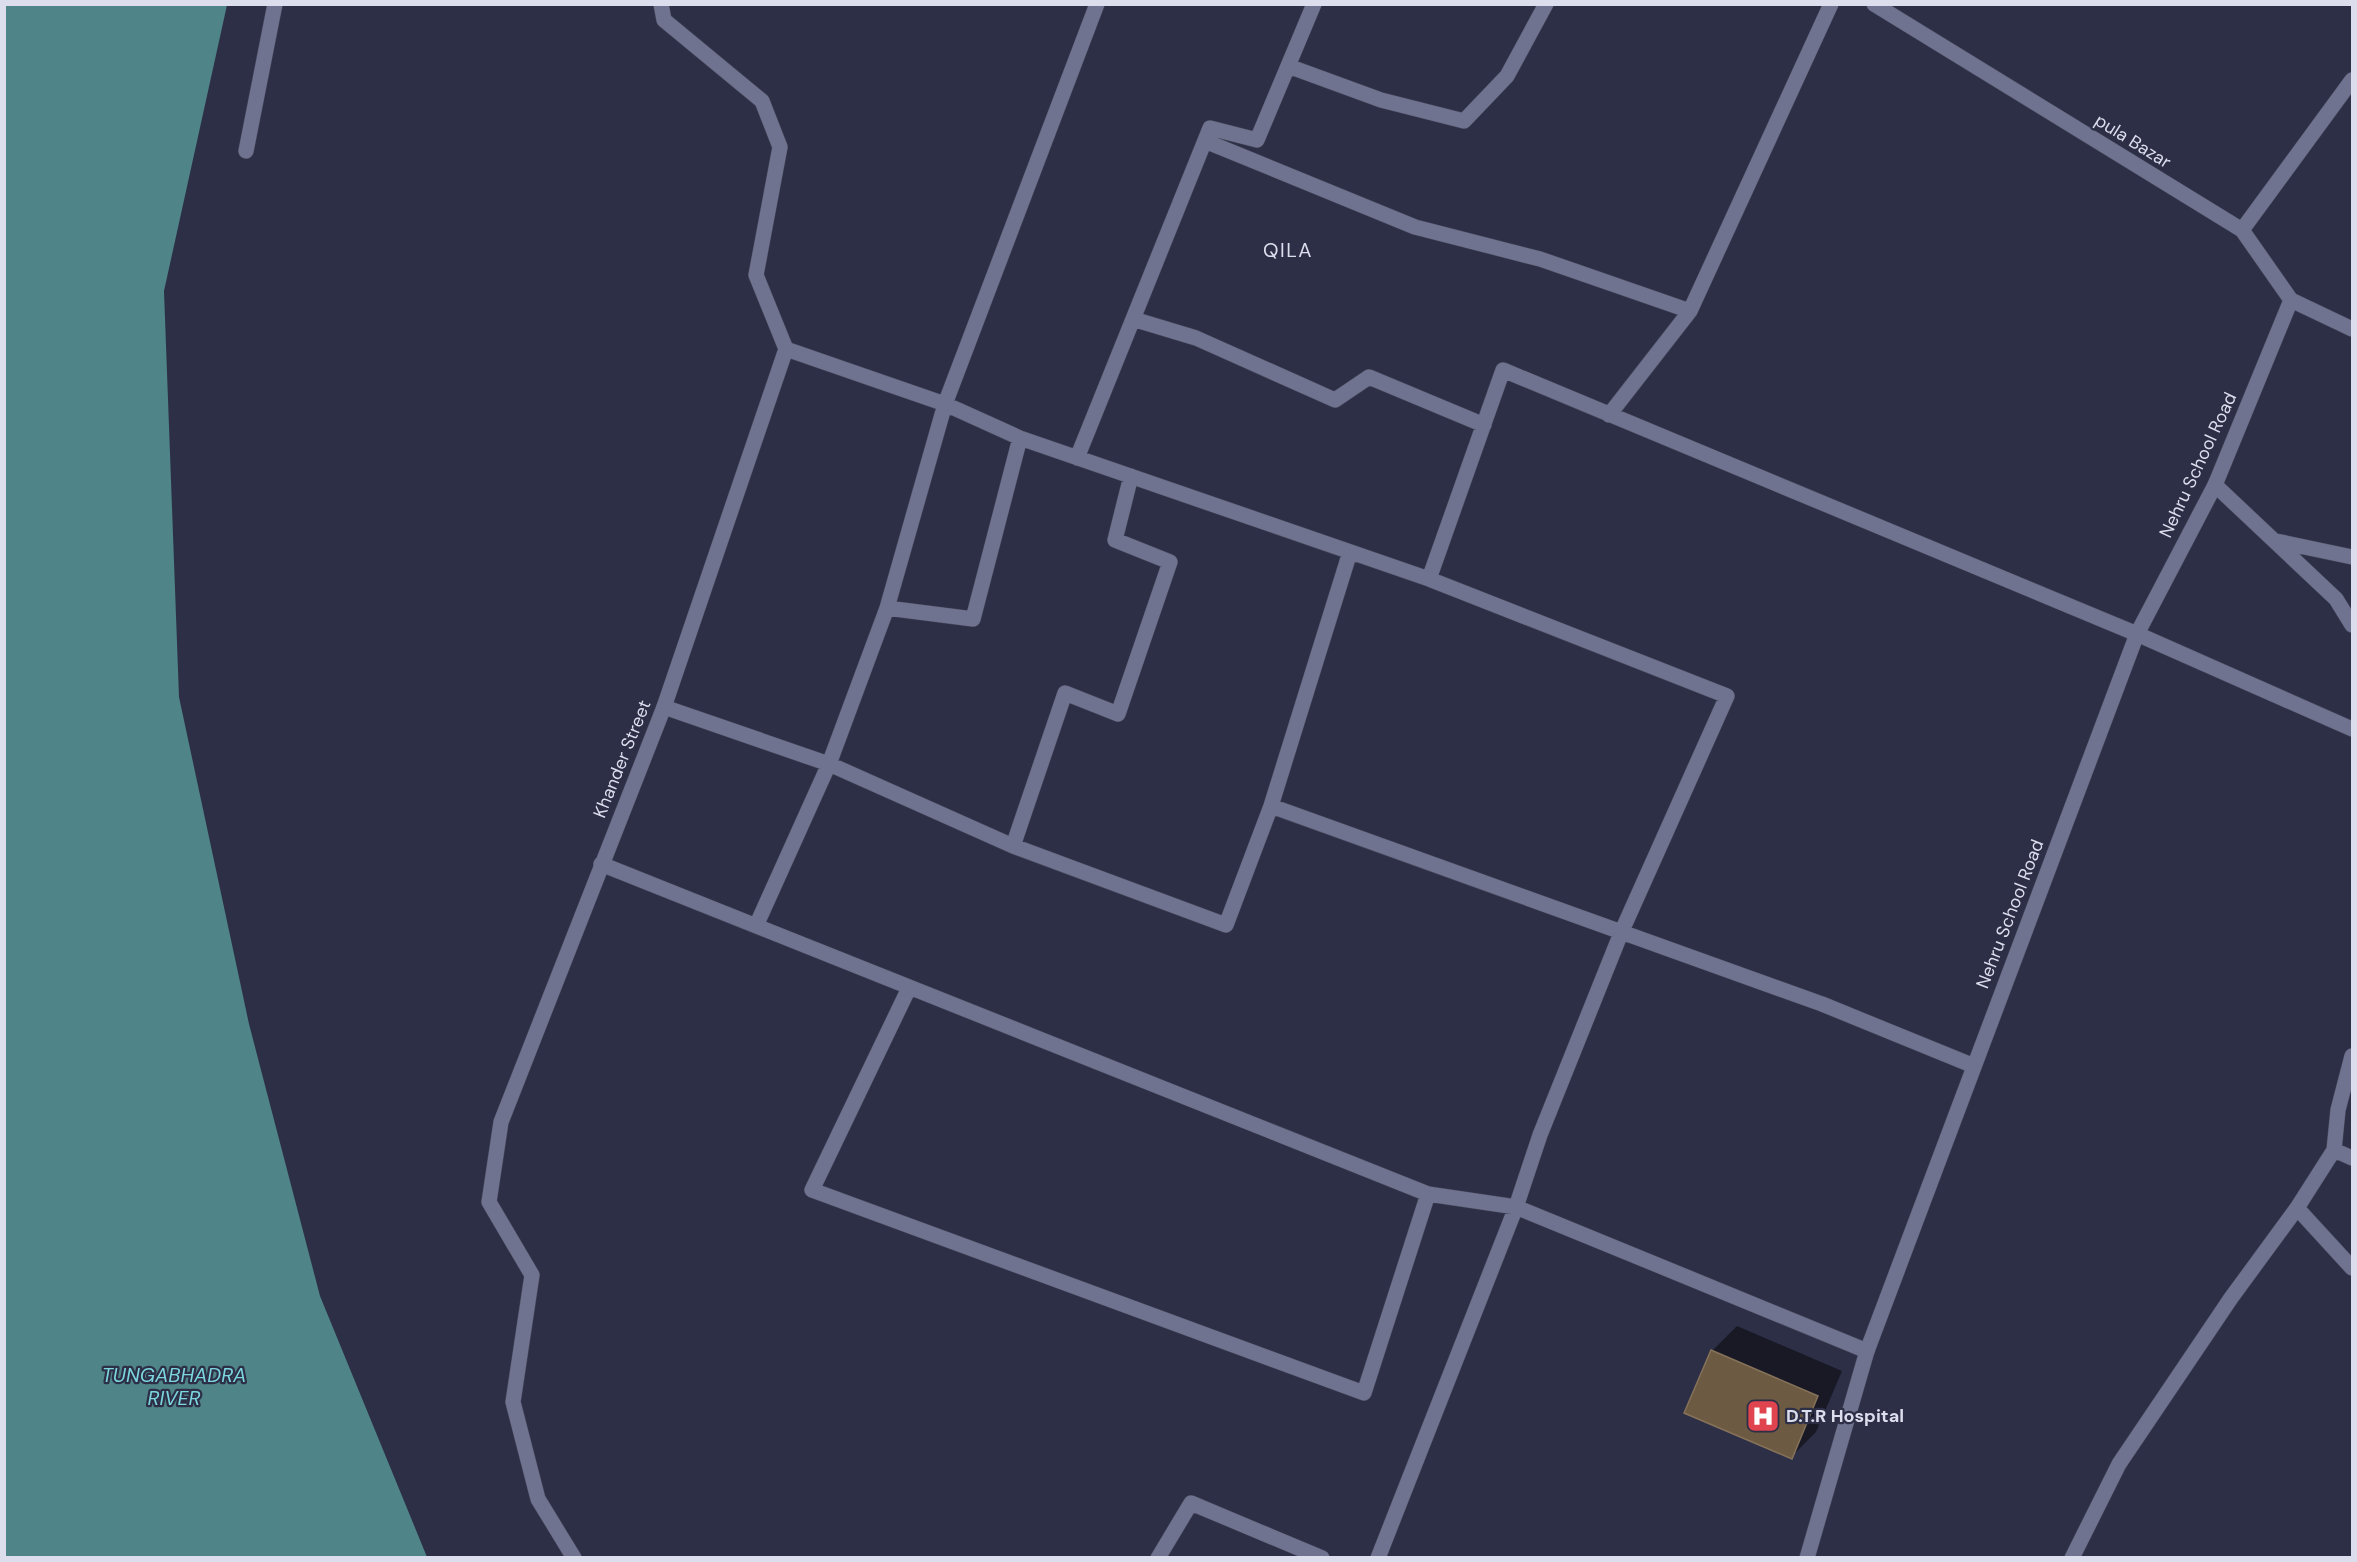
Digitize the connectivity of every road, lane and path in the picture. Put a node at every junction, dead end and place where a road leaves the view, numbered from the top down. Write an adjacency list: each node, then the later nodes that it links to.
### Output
1 (275, 4): 11 (street)
2 (661, 4): 17 (street)
3 (1097, 4): 18 (street)
4 (1314, 4): 8 (street)
5 (1545, 4): 8 (street)
6 (1831, 4): 14 (street)
7 (1874, 4): 12 (street, pula Bazar)
8 (1288, 66): 10 (street)
9 (2352, 80): 12 (street)
10 (1205, 141): 14 (street); 15 (street)
11 (246, 151)
12 (2242, 230): 13 (street, pula Bazar)
13 (2291, 300): 16 (street, pula Bazar); 24 (street, Nehru School Road)
14 (1690, 311): 19 (street)
15 (1133, 319): 20 (street); 22 (street)
16 (2352, 329)
17 (786, 349): 18 (street); 32 (street, Khander Street)
18 (945, 404): 21 (street); 29 (street)
19 (1609, 415): 20 (street); 31 (street)
20 (1484, 425): 28 (street)
21 (1020, 438): 22 (street); 29 (street)
22 (1077, 458): 23 (street)
23 (1131, 476): 26 (street); 36 (street)
24 (2215, 485): 25 (street); 31 (street, Nehru School Road)
25 (2276, 541): 27 (street); 30 (street)
26 (1350, 552): 28 (street); 35 (street)
27 (2352, 557)
28 (1429, 579): 39 (street)
29 (887, 608): 34 (street)
30 (2352, 625)
31 (2138, 634): 33 (street); 42 (street, Nehru School Road)
32 (664, 706): 34 (street); 37 (street, Khander Street)
33 (2352, 729)
34 (828, 764): 36 (street); 38 (street)
35 (1271, 807): 36 (street); 39 (street)
36 (1013, 846)
37 (601, 864): 38 (street); 50 (street, Khander Street)
38 (756, 926): 40 (street)
39 (1621, 933): 42 (street); 46 (street)
40 (909, 988): 45 (street); 45 (street)
41 (2352, 1056): 43 (street)
42 (1974, 1066): 49 (street, Nehru School Road)
43 (2334, 1150): 44 (street); 47 (street)
44 (2352, 1158)
45 (1428, 1194): 46 (street)
46 (1516, 1207): 49 (street); 53 (street)
47 (2297, 1208): 48 (street); 55 (street)
48 (2352, 1268)
49 (1867, 1351): 54 (street, Nehru School Road)
50 (574, 1557)
51 (1158, 1557): 52 (street)
52 (1322, 1557)
53 (1378, 1557)
54 (1807, 1557)
55 (2072, 1557)

